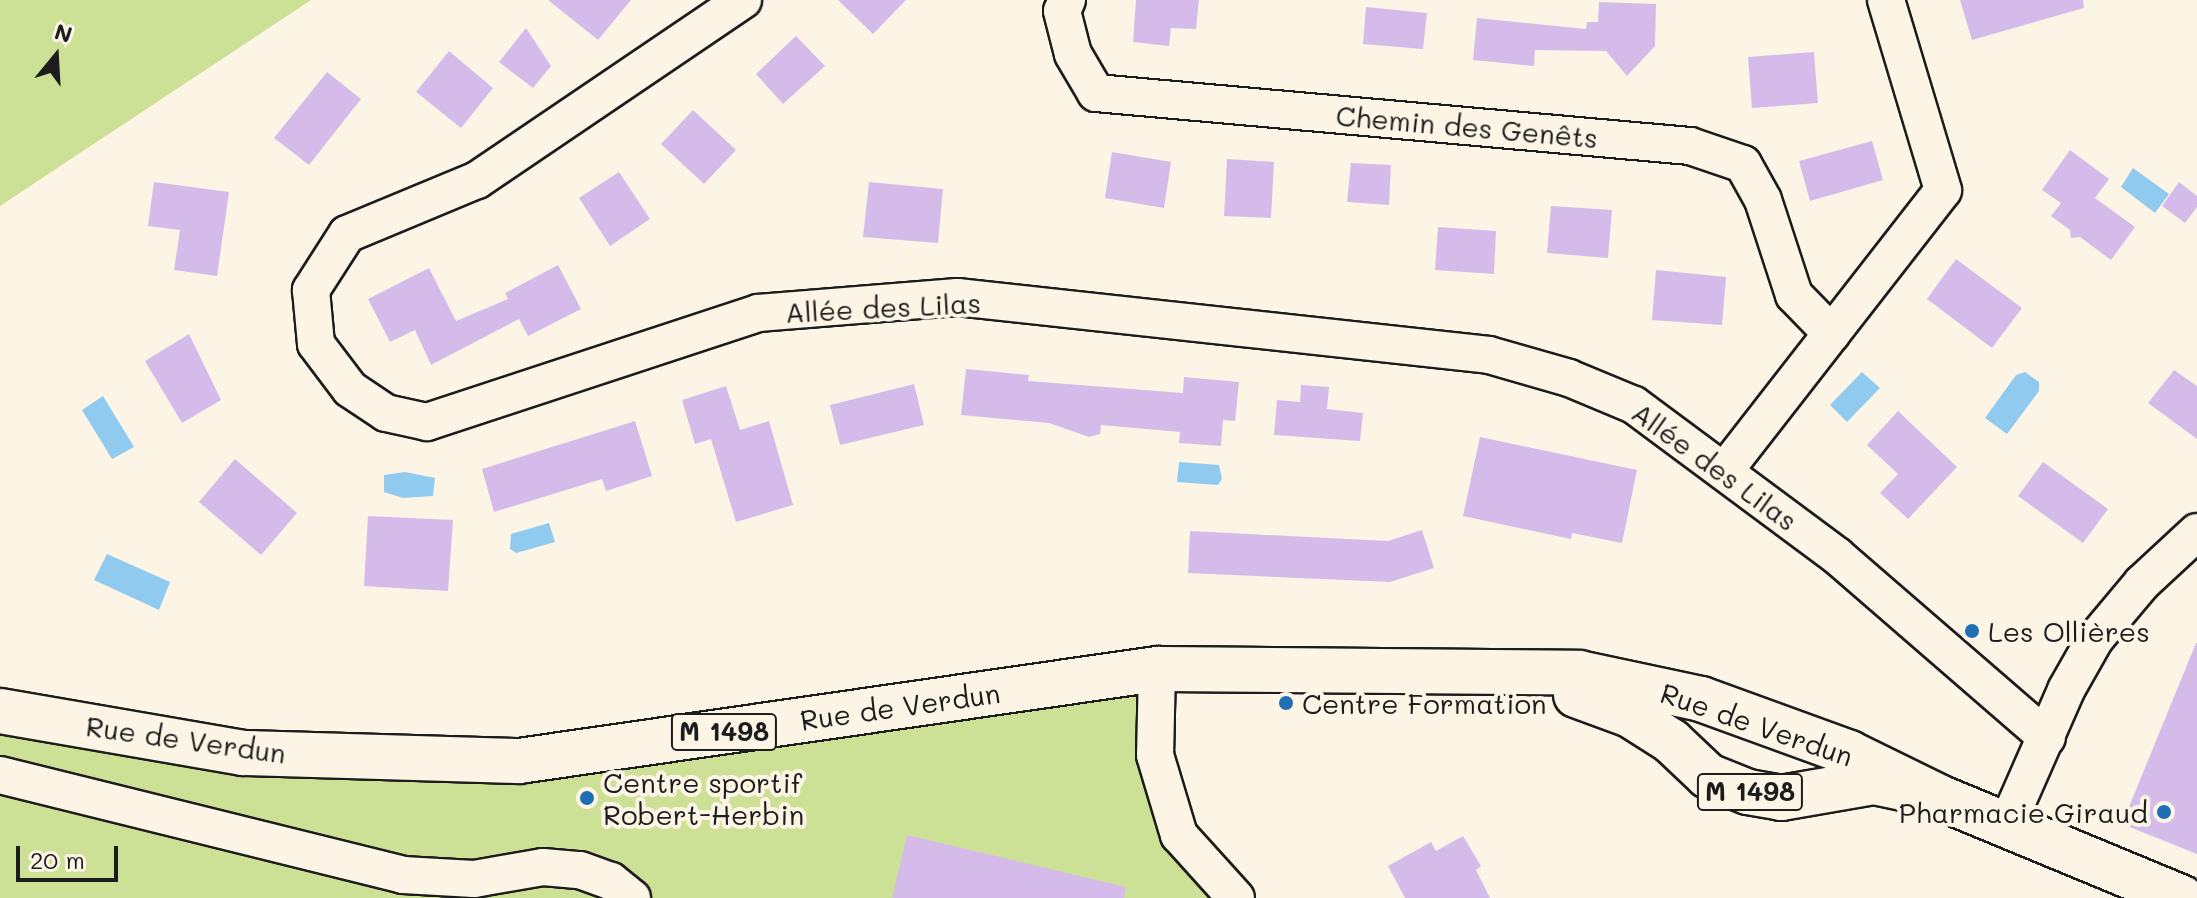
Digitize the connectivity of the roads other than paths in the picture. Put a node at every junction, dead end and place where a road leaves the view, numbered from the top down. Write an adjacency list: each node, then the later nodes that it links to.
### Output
1 (743, 0): 5 (street, Allée des Lilas)
2 (1067, 0): 4 (street, Chemin des Genêts)
3 (1886, 0): 4 (street)
4 (1832, 334): 5 (street)
5 (1726, 469): 10 (street, Allée des Lilas)
6 (2197, 532): 10 (street)
7 (1157, 669): 8 (main road, Rue de Verdun / M 1498); 9 (main road, Rue de Verdun / M 1498); 15 (street)
8 (1518, 672): 12 (main road, Rue de Verdun / M 1498); 12 (main road, Rue de Verdun / M 1498)
9 (0, 711)
10 (2047, 738): 13 (street)
11 (0, 775): 14 (street)
12 (1941, 798): 13 (main road, Rue de Verdun / M 1498)
13 (2006, 827): 16 (main road, Rue de Verdun / M 1498)
14 (632, 898)
15 (1236, 898)
16 (2182, 898)

